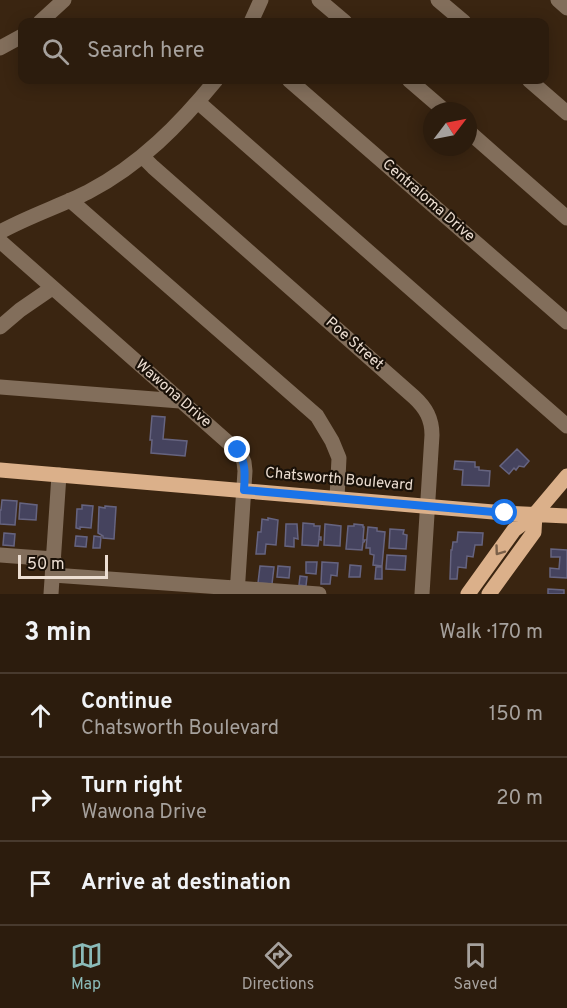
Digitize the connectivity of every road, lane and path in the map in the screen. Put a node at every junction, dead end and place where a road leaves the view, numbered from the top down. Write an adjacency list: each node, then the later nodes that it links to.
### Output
1 (64, 0): 7 (street)
2 (261, 0): 8 (street)
3 (319, 0): 9 (street)
4 (438, 0): 10 (street)
5 (558, 0): 6 (street)
6 (567, 8)
7 (45, 18)
8 (253, 18)
9 (340, 18)
10 (459, 18)
11 (18, 38): 12 (street)
12 (0, 48)
13 (213, 84): 17 (street)
14 (294, 84): 27 (street, Centraloma Drive)
15 (414, 84): 18 (street)
16 (534, 84): 19 (street)
17 (198, 102): 21 (street); 31 (street)
18 (435, 102)
19 (567, 113)
20 (477, 139): 23 (street)
21 (143, 157): 22 (street); 37 (street, Poe Street)
22 (70, 200): 24 (street); 36 (street)
23 (567, 218)
24 (0, 232)
25 (0, 241): 26 (street, Wawona Drive)
26 (52, 288): 28 (street); 30 (street, Wawona Drive)
27 (567, 322)
28 (0, 327)
29 (0, 387): 30 (street)
30 (180, 401): 35 (street, Wawona Drive)
31 (567, 426)
32 (0, 470): 33 (main road, Chatsworth Boulevard)
33 (59, 475): 35 (main road, Chatsworth Boulevard); 41 (street)
34 (567, 476): 38 (main road)
35 (244, 490): 36 (main road, Chatsworth Boulevard); 44 (street, Wawona Drive)
36 (337, 498): 37 (main road, Chatsworth Boulevard)
37 (428, 506): 38 (main road, Chatsworth Boulevard); 47 (street, Poe Street)
38 (535, 514): 39 (main road, Chatsworth Boulevard); 48 (main road, one-way to 48); 49 (main road)
39 (567, 516)
40 (0, 555): 41 (street)
41 (54, 559): 42 (street)
42 (53, 575): 43 (street); 45 (street)
43 (143, 587): 44 (street)
44 (237, 591): 46 (street)
45 (51, 594)
46 (319, 594)
47 (422, 594)
48 (468, 594)
49 (489, 594)

